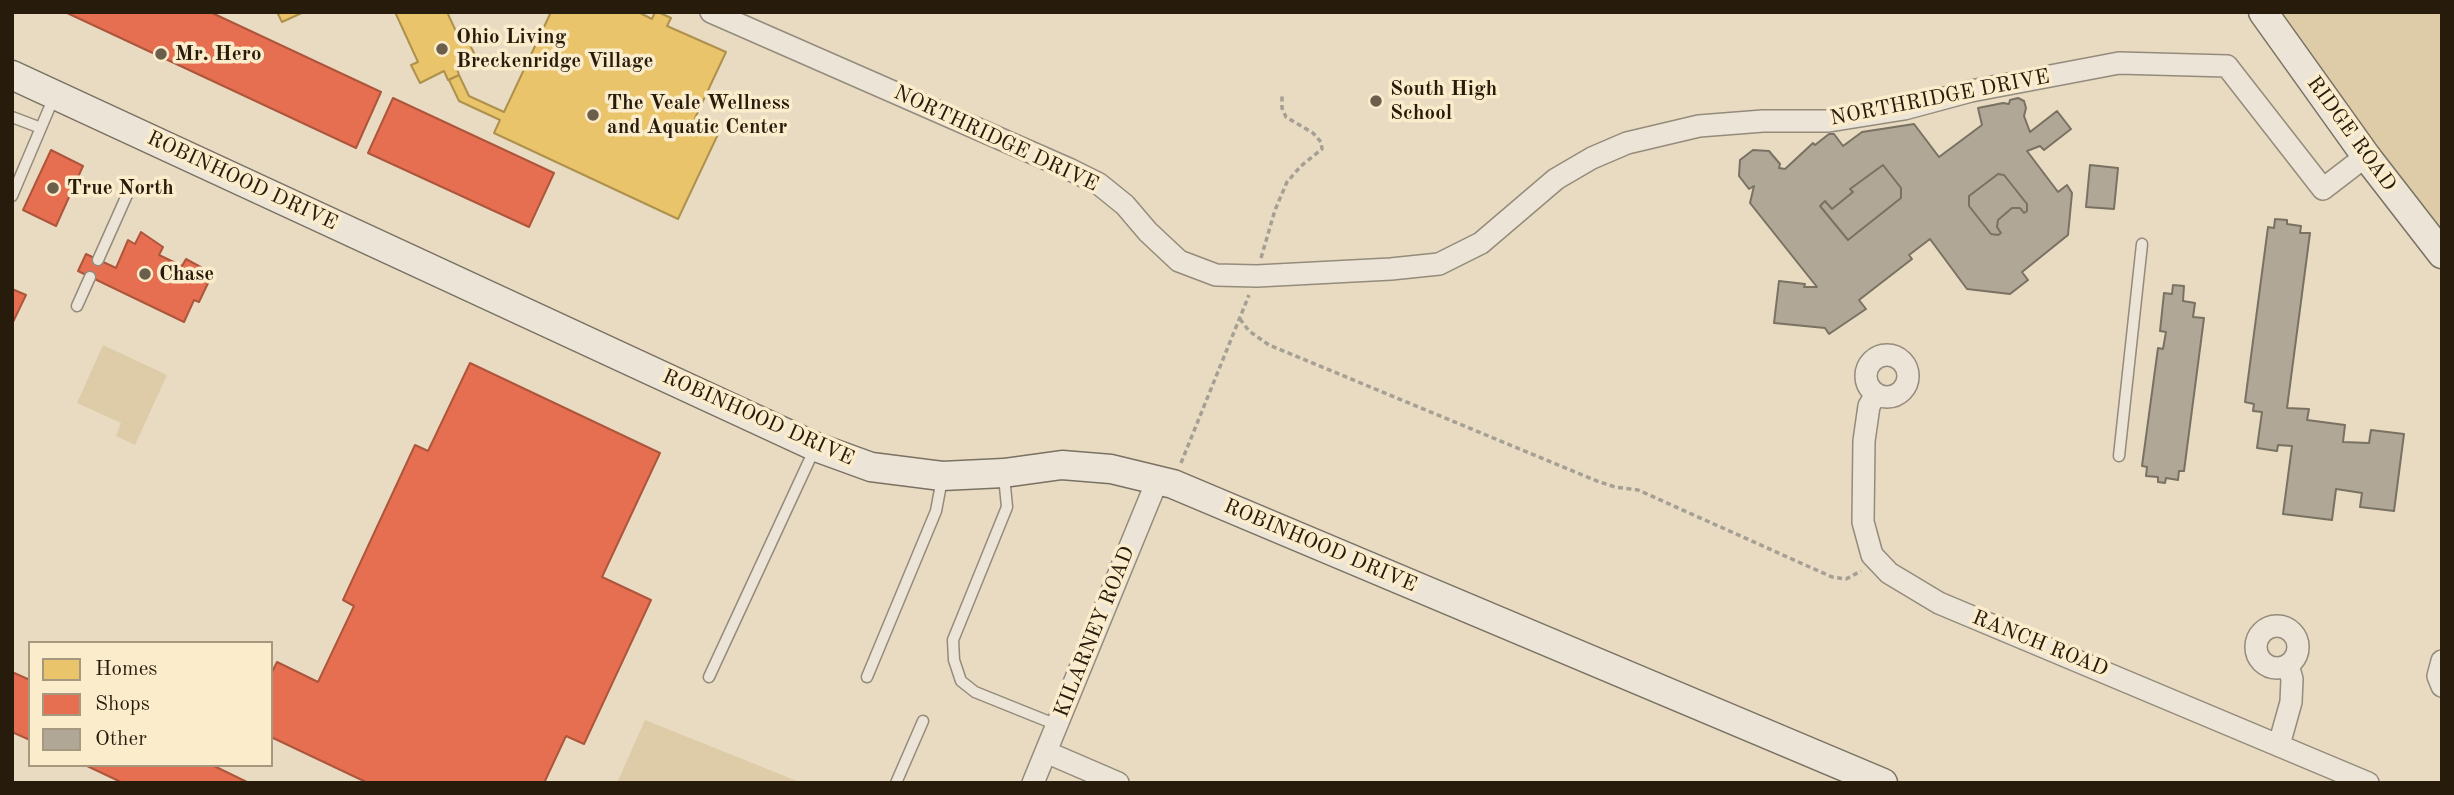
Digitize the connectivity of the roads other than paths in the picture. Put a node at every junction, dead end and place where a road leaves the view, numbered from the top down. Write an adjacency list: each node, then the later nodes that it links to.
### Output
1 (711, 12): 7 (street, NORTHRIDGE DRIVE)
2 (2263, 12): 7 (street, RIDGE ROAD)
3 (12, 75): 4 (street, ROBINHOOD DRIVE)
4 (55, 95): 6 (lane); 16 (street, ROBINHOOD DRIVE)
5 (12, 117): 6 (lane)
6 (41, 128): 9 (lane)
7 (2366, 156): 11 (street, RIDGE ROAD)
8 (127, 195): 12 (lane)
9 (12, 196)
10 (2142, 244): 17 (lane)
11 (2442, 254)
12 (98, 260)
13 (90, 277): 14 (lane)
14 (77, 306)
15 (1876, 394): 28 (street, RANCH ROAD)
16 (816, 447): 19 (street, ROBINHOOD DRIVE); 23 (lane)
17 (2119, 456)
18 (1004, 473): 19 (street, ROBINHOOD DRIVE); 20 (street, ROBINHOOD DRIVE); 27 (lane)
19 (942, 476): 24 (lane)
20 (1157, 481): 27 (street, KILARNEY ROAD); 33 (street, ROBINHOOD DRIVE)
21 (2442, 661): 25 (street)
22 (2288, 665): 28 (street)
23 (709, 677)
24 (867, 677)
25 (2442, 686)
26 (923, 721): 30 (lane)
27 (1057, 725): 29 (street, KILARNEY ROAD)
28 (2278, 744): 34 (street, RANCH ROAD)
29 (1046, 752): 31 (street, KILARNEY ROAD); 32 (street)
30 (896, 783)
31 (1033, 783)
32 (1118, 783)
33 (1883, 783)
34 (2368, 783)

